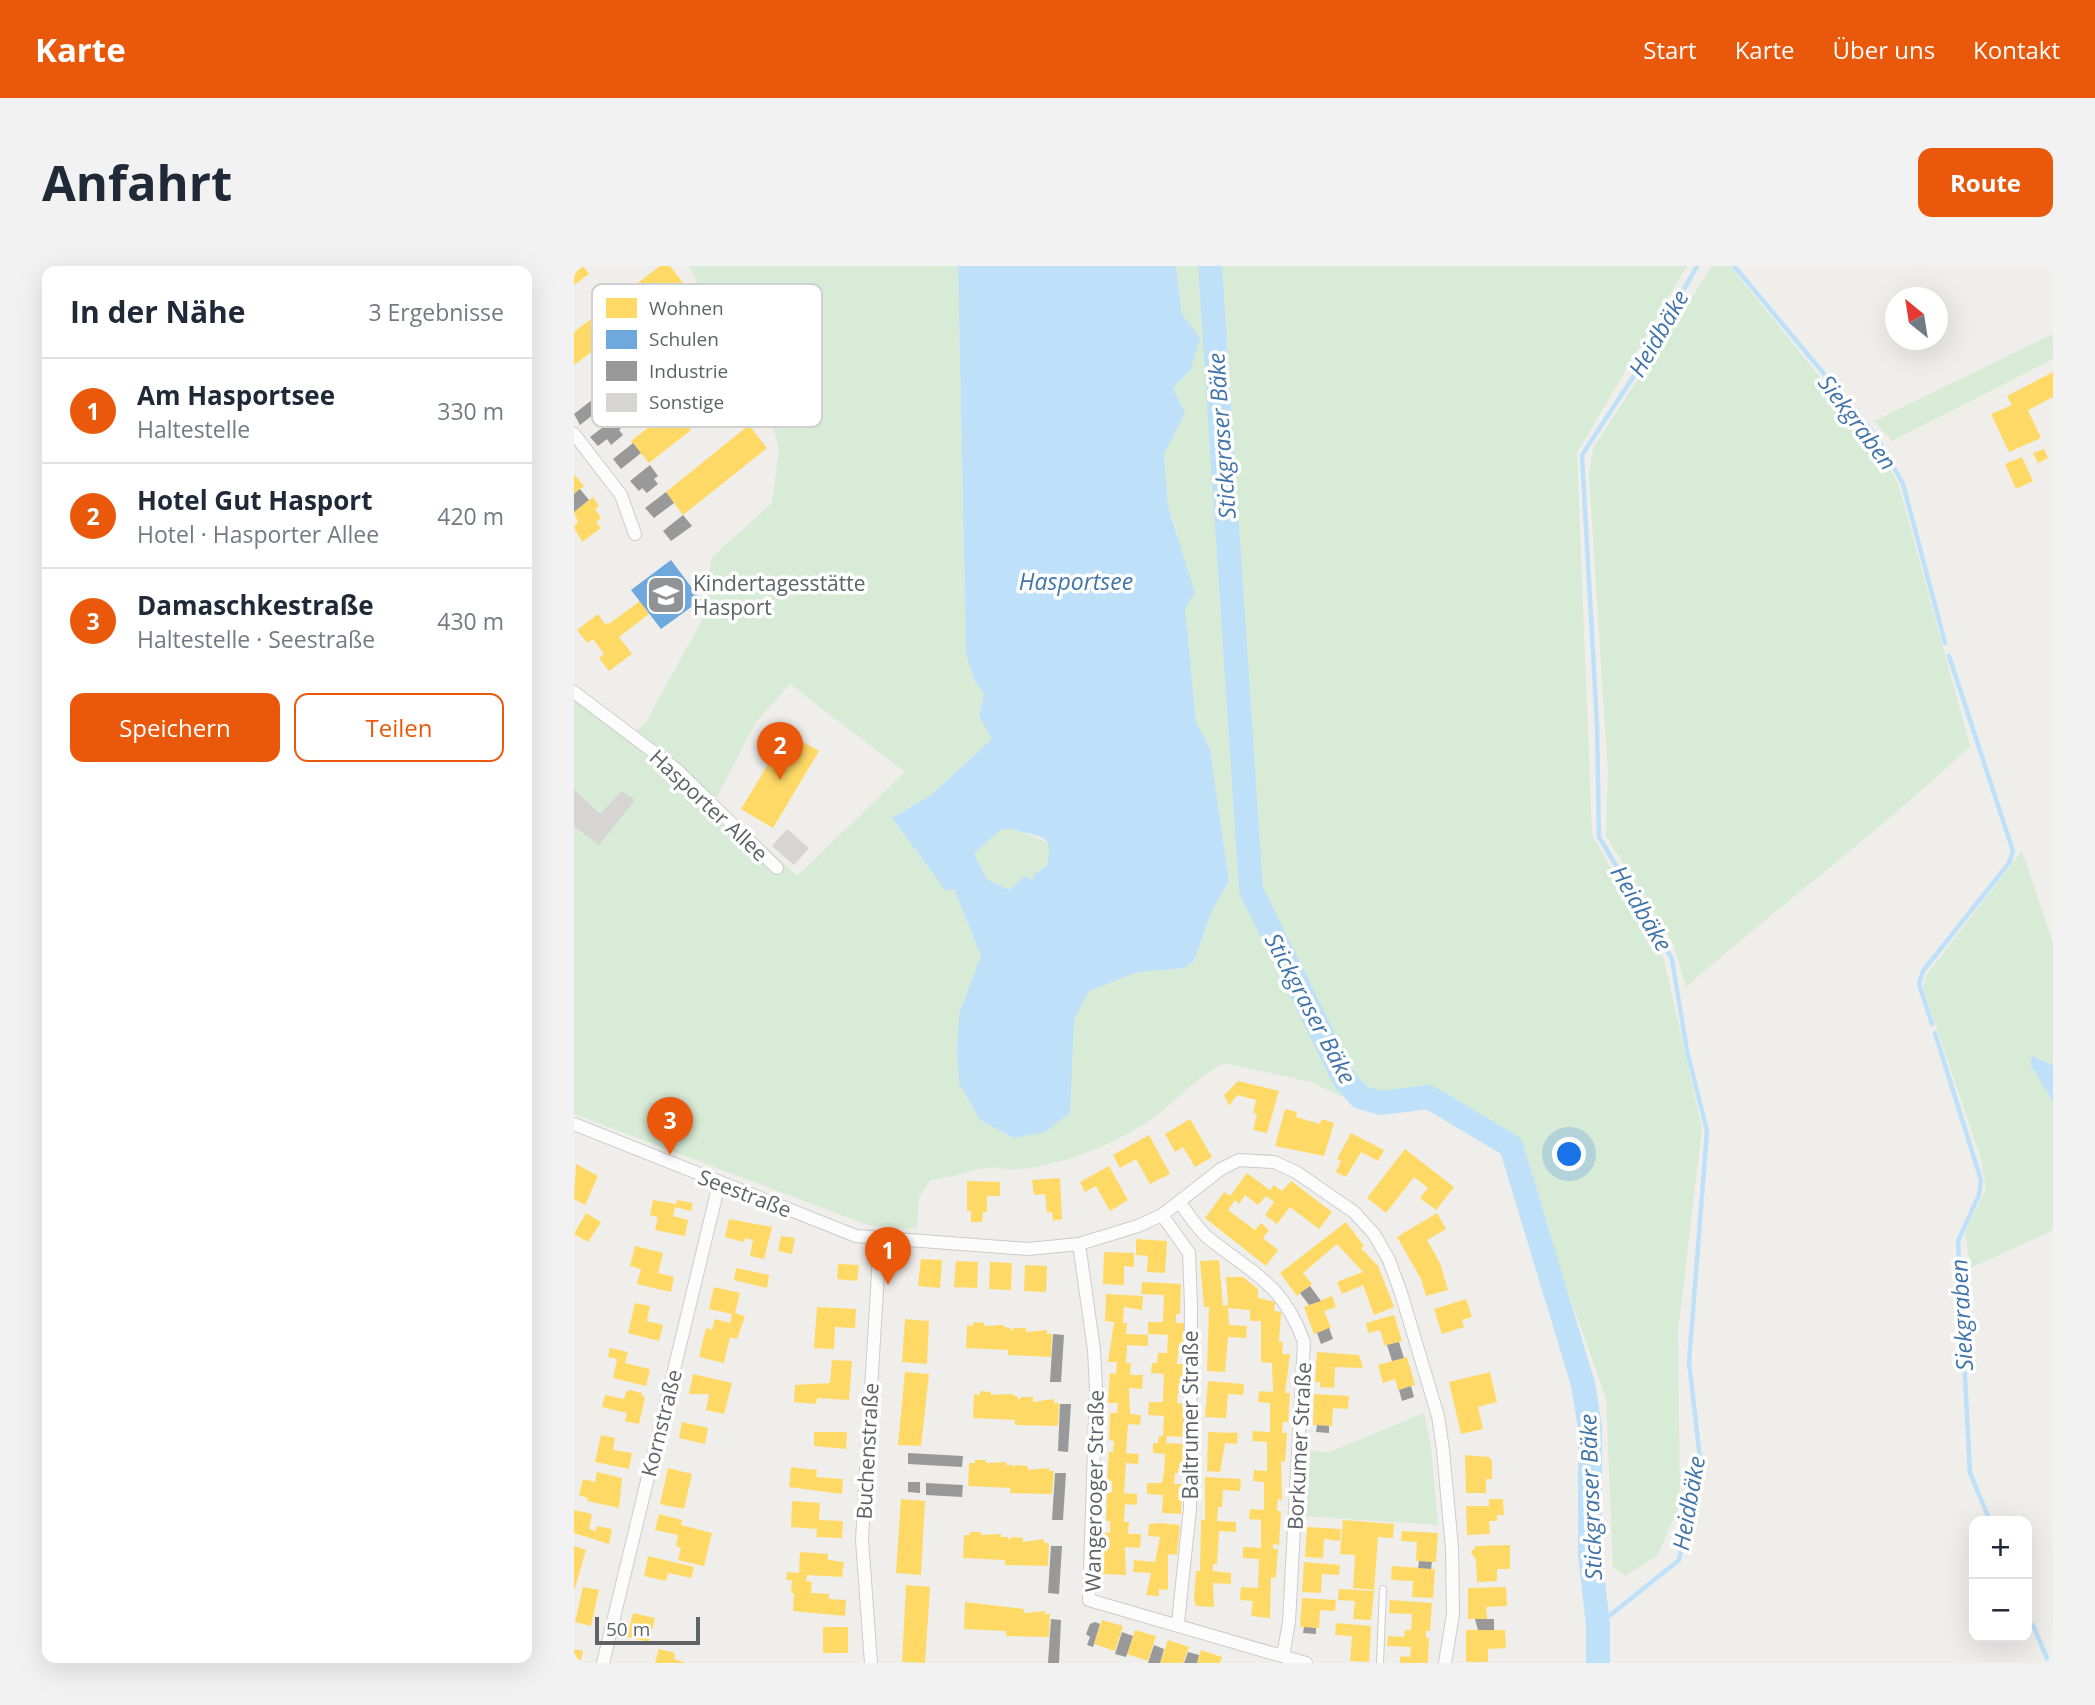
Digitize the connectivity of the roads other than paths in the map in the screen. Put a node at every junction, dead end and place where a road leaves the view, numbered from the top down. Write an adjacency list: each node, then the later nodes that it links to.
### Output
1 (574, 434): 2 (street)
2 (635, 534)
3 (574, 692): 4 (street, Hasporter Allee)
4 (777, 868)
5 (574, 1124): 6 (street, Seestraße)
6 (719, 1184): 9 (street, Seestraße); 14 (street, Kornstraße)
7 (1184, 1199): 8 (street, Seestraße); 13 (street, Borkumer Straße); 18 (street, Seestraße)
8 (1162, 1215): 10 (street, Seestraße); 12 (street, Baltrumer Straße)
9 (880, 1239): 10 (street, Seestraße); 15 (street, Buchenstraße)
10 (1079, 1244): 12 (street, Wangerooger Straße)
11 (1383, 1589): 17 (lane)
12 (1178, 1623): 13 (street, Wangerooger Straße)
13 (1283, 1656): 16 (street, Wangerooger Straße)
14 (603, 1663)
15 (871, 1663)
16 (1306, 1663)
17 (1380, 1663)
18 (1445, 1663)

